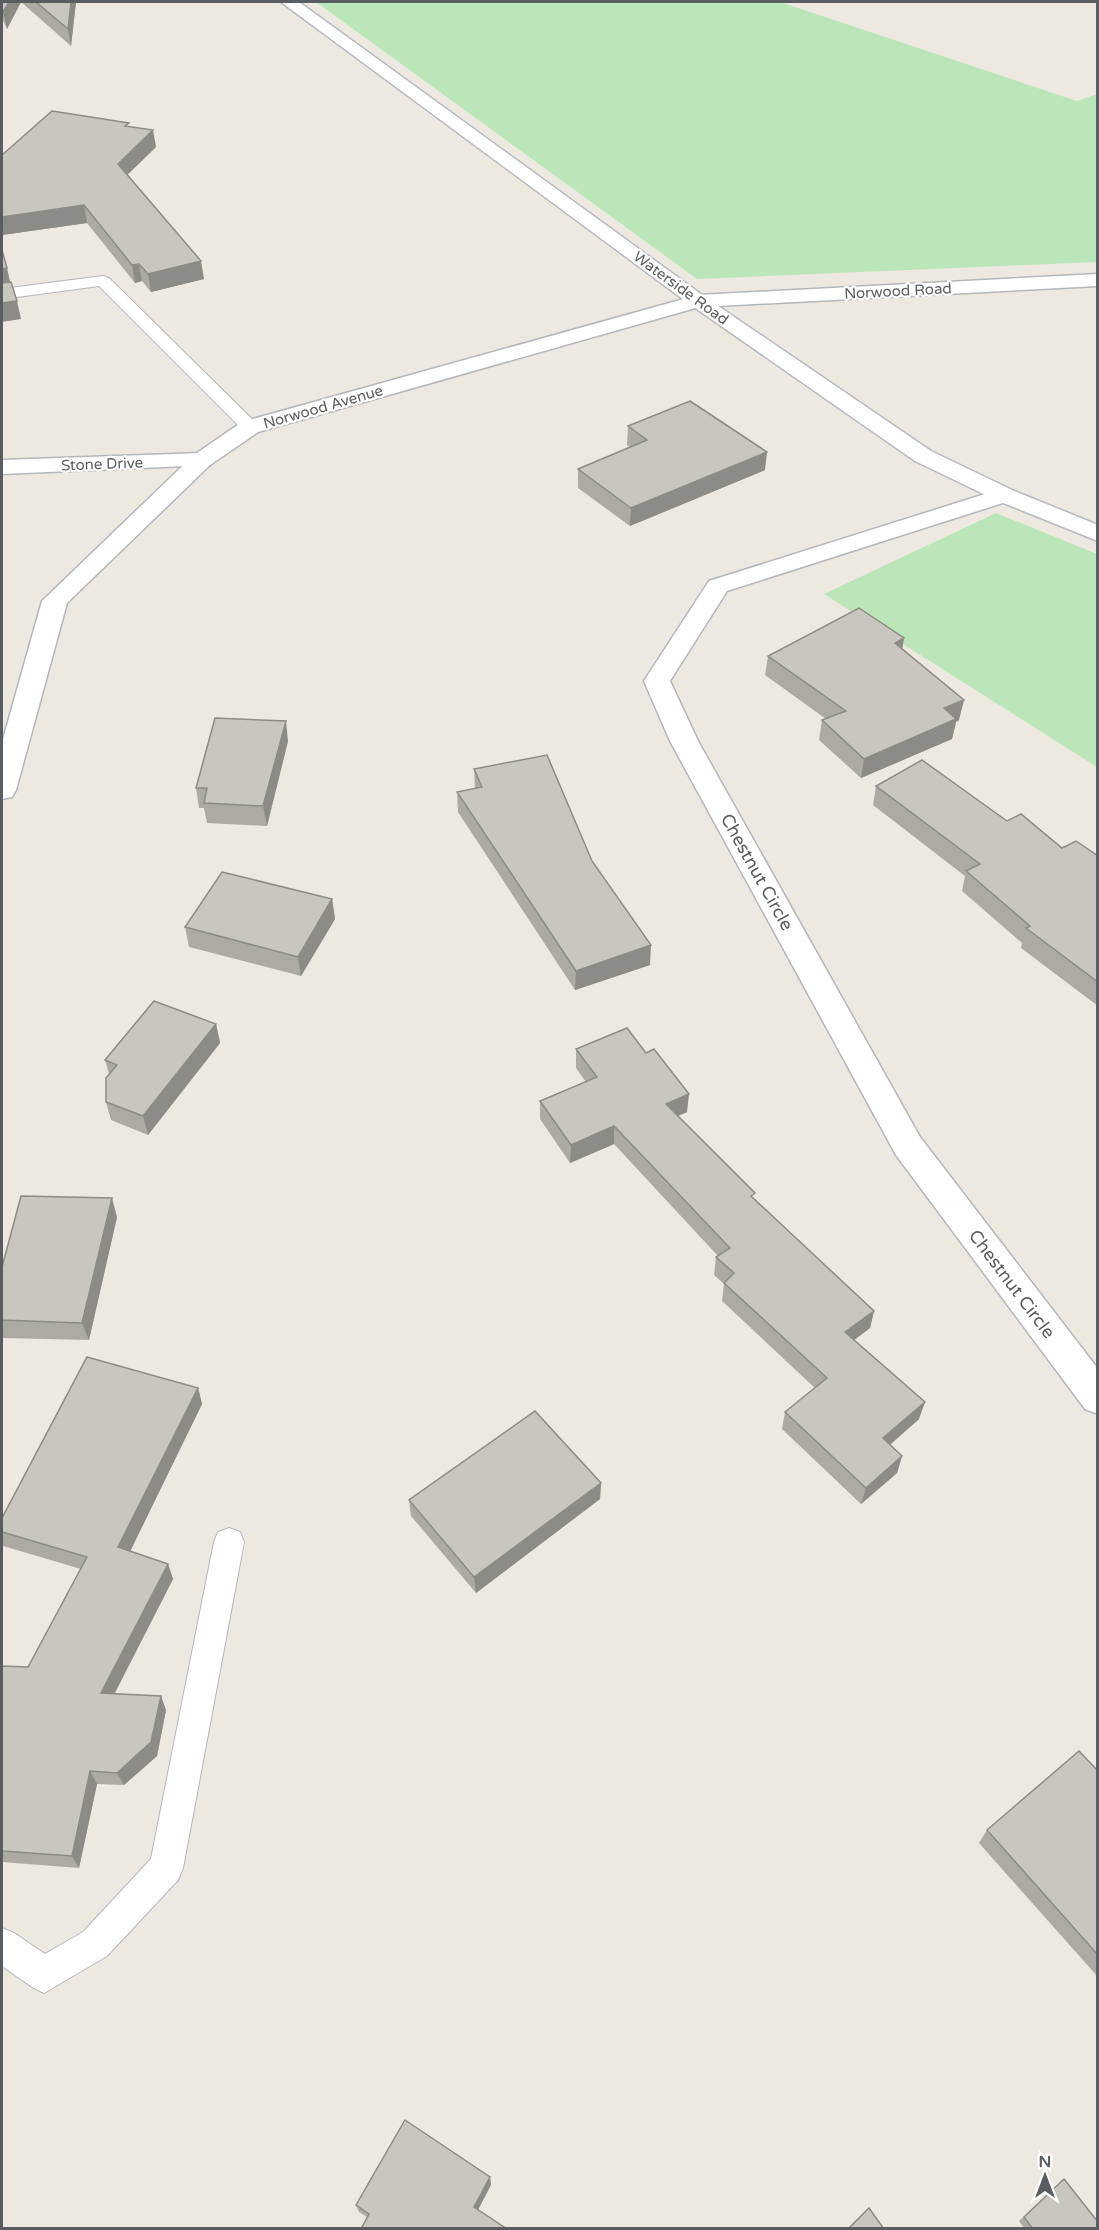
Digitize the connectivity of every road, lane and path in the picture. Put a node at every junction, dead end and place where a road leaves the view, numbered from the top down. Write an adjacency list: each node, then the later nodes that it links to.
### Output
1 (289, 2): 4 (street, Waterside Road)
2 (1098, 280): 4 (street, Norwood Road)
3 (2, 294): 5 (lane)
4 (698, 301): 5 (street, Norwood Avenue); 8 (street, Waterside Road)
5 (250, 427): 6 (street, Norwood Avenue)
6 (202, 460): 7 (street, Stone Drive); 10 (street, Norwood Avenue)
7 (2, 467)
8 (1004, 495): 9 (street, Waterside Road); 11 (street, Chestnut Circle)
9 (1098, 534)
10 (2, 790)
11 (1098, 1398)
12 (229, 1542): 13 (lane)
13 (2, 1945)

